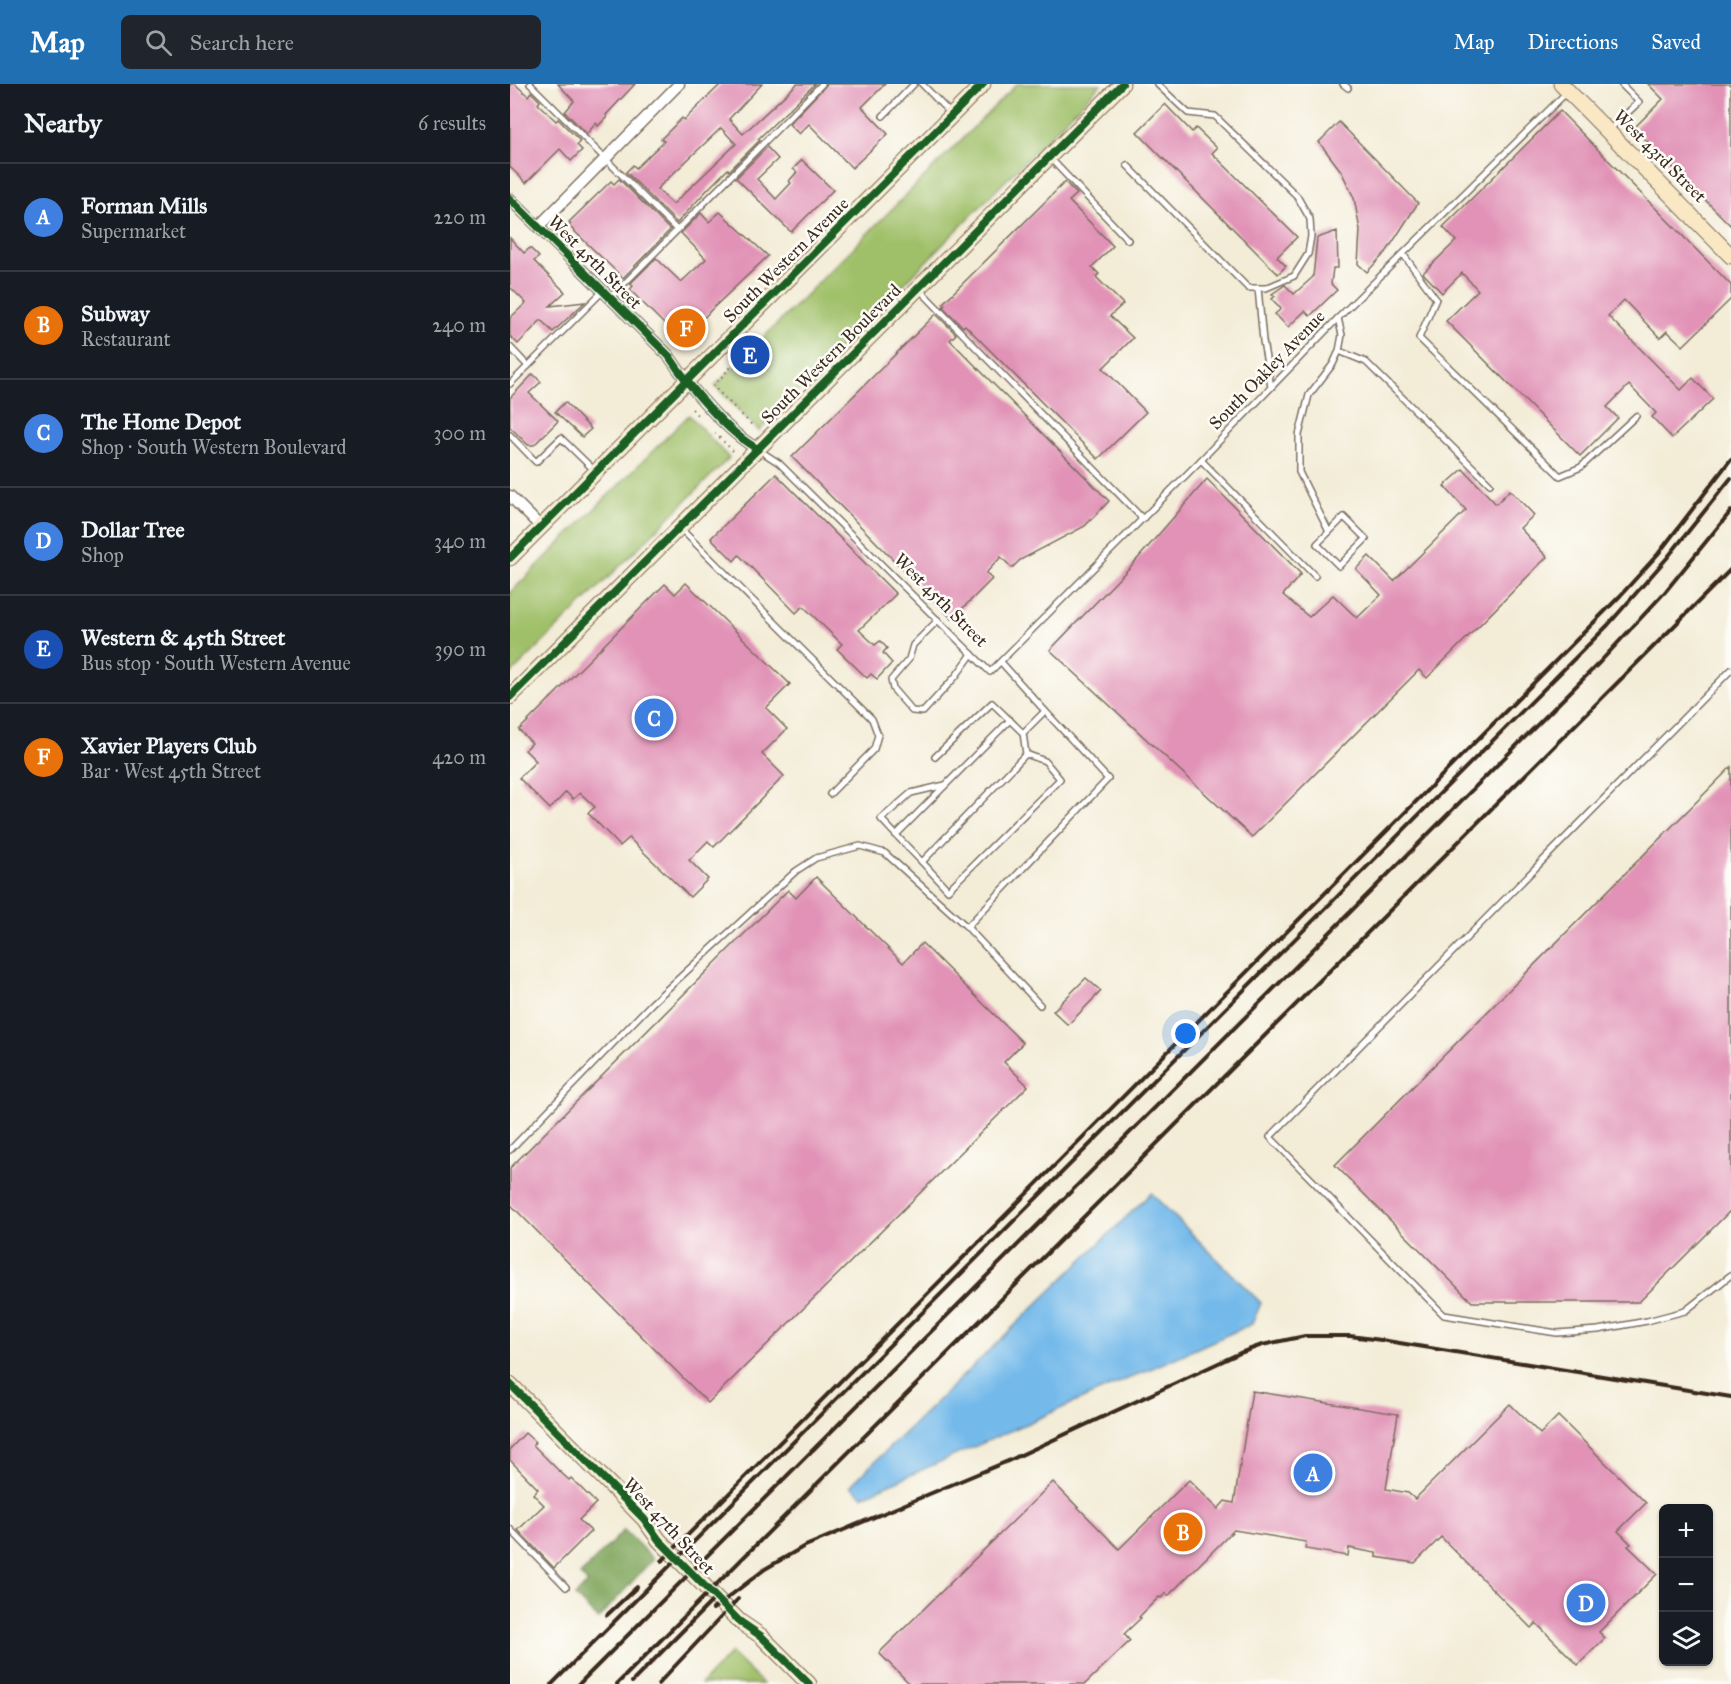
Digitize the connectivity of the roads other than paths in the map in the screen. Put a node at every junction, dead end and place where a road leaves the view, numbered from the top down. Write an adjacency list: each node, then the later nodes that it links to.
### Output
1 (531, 84): 15 (lane)
2 (679, 84): 15 (street)
3 (822, 84): 19 (lane)
4 (914, 84): 12 (lane)
5 (922, 84): 11 (lane)
6 (1122, 84): 14 (street, South Western Boulevard)
7 (1157, 84): 24 (lane)
8 (1621, 84): 13 (lane)
9 (980, 85): 11 (street, South Western Avenue)
10 (1564, 87): 13 (street, West 43rd Street); 21 (lane, South Oakley Avenue)
11 (952, 115): 30 (street, South Western Avenue)
12 (883, 116)
13 (1607, 131): 22 (street, West 43rd Street)
14 (1049, 157): 20 (lane); 23 (street, South Western Boulevard)
15 (605, 159): 18 (street); 19 (lane)
16 (1127, 165): 24 (lane)
17 (510, 199): 18 (street, West 45th Street)
18 (538, 227): 25 (street, West 45th Street)
19 (677, 230): 25 (lane)
20 (1128, 240)
21 (1403, 254): 26 (lane, South Oakley Avenue); 33 (lane)
22 (1731, 256)
23 (918, 288): 35 (street, South Western Boulevard); 40 (lane)
24 (1258, 288): 32 (lane)
25 (607, 295): 29 (lane); 30 (street, West 45th Street)
26 (1338, 318): 28 (lane); 32 (lane, South Oakley Avenue)
27 (510, 347): 29 (lane)
28 (1339, 351): 38 (lane); 43 (lane)
29 (528, 366): 31 (lane)
30 (686, 382): 35 (street, West 45th Street); 37 (street, South Western Avenue)
31 (510, 384)
32 (1271, 387): 36 (lane, South Oakley Avenue)
33 (1636, 416)
34 (510, 435): 37 (lane)
35 (758, 449): 42 (street, South Western Boulevard); 46 (lane, West 45th Street)
36 (1201, 460): 40 (lane, South Oakley Avenue); 45 (lane)
37 (596, 472): 41 (street, South Western Avenue)
38 (1490, 484)
39 (510, 496): 41 (street)
40 (1143, 519): 48 (lane, South Oakley Avenue)
41 (541, 527): 44 (street, South Western Avenue)
42 (679, 528): 51 (street, South Western Boulevard); 58 (lane)
43 (1329, 532): 43 (lane)
44 (510, 558)
45 (1315, 576)
46 (938, 620): 47 (lane, West 45th Street); 47 (lane)
47 (972, 654): 50 (lane, West 45th Street)
48 (1001, 662): 50 (lane, South Oakley Avenue); 52 (lane)
49 (1731, 670): 64 (lane)
50 (990, 672)
51 (510, 697)
52 (1045, 711): 54 (lane); 61 (lane)
53 (1010, 720): 54 (lane); 56 (lane); 57 (lane)
54 (1023, 733): 55 (lane)
55 (1026, 754): 60 (lane); 60 (lane)
56 (935, 757)
57 (945, 785): 59 (lane); 59 (lane)
58 (830, 794)
59 (896, 835): 60 (lane)
60 (922, 862)
61 (967, 927): 62 (lane); 63 (lane)
62 (1040, 1005)
63 (510, 1150)
64 (1731, 1275)
65 (510, 1384): 68 (street, West 47th Street)
66 (510, 1529): 67 (lane)
67 (566, 1587)
68 (809, 1684)

